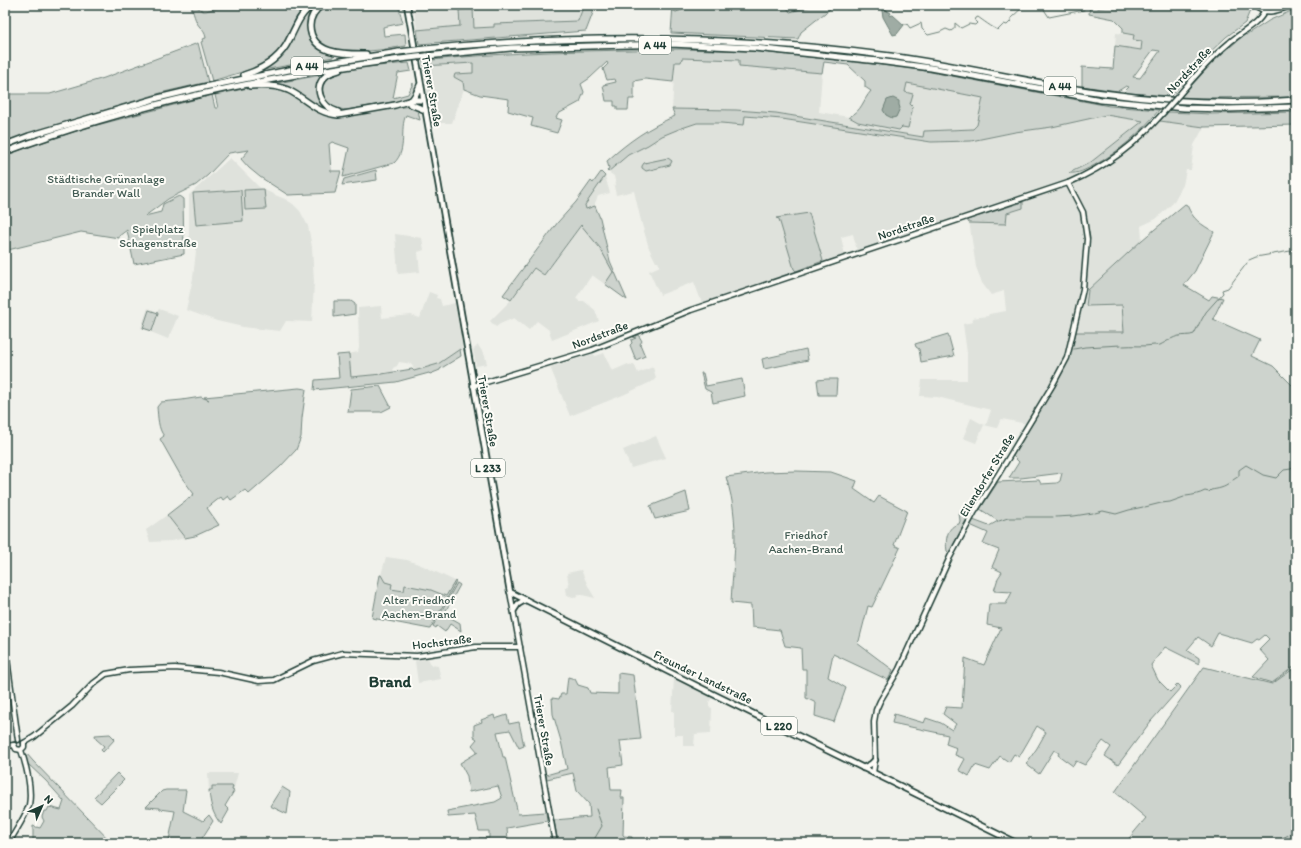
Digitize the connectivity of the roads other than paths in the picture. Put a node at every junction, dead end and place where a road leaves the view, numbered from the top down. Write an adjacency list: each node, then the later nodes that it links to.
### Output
1 (313, 5): 9 (highway)
2 (322, 5): 7 (highway)
3 (406, 5): 10 (main road, Trierer Straße)
4 (1254, 5): 6 (street)
5 (1293, 5): 6 (street)
6 (1264, 12): 20 (street, Nordstraße, bridge)
7 (389, 53): 9 (highway, A 44); 13 (highway, A 44, bridge)
8 (369, 63): 11 (highway, A 44); 15 (highway, A 44, bridge); 17 (highway)
9 (226, 82): 18 (highway, A 44)
10 (420, 85): 12 (main road, Trierer Straße); 14 (highway)
11 (229, 88): 17 (highway); 19 (highway, A 44)
12 (423, 100): 14 (highway); 16 (main road, Trierer Straße / L 233)
13 (1296, 100)
14 (411, 102): 16 (highway); 17 (highway)
15 (1295, 107)
16 (425, 110): 21 (main road, Trierer Straße / L 233)
17 (345, 113)
18 (5, 145)
19 (5, 152)
20 (1068, 183): 21 (street, Nordstraße); 32 (street, Eilendorfer Straße)
21 (473, 386): 22 (main road, Trierer Straße / L 233)
22 (510, 592): 23 (main road, Freunder Landstraße / L 220); 24 (street, Trierer Straße / L 233)
23 (525, 600): 24 (main road); 33 (main road, Freunder Landstraße / L 220)
24 (514, 610): 26 (street, Trierer Straße / L 233)
25 (5, 644): 27 (street)
26 (520, 647): 28 (street, Hochstraße); 36 (street, Trierer Straße / L 233)
27 (18, 740): 28 (street); 29 (street)
28 (24, 743): 31 (street)
29 (14, 745): 30 (street); 31 (street)
30 (5, 746)
31 (21, 750): 35 (street)
32 (875, 760): 33 (main road); 34 (street, Eilendorfer Straße)
33 (863, 768): 34 (main road, Freunder Landstraße / L 220)
34 (873, 773): 37 (main road, Freunder Landstraße / L 220)
35 (8, 843)
36 (555, 843)
37 (1016, 843)

